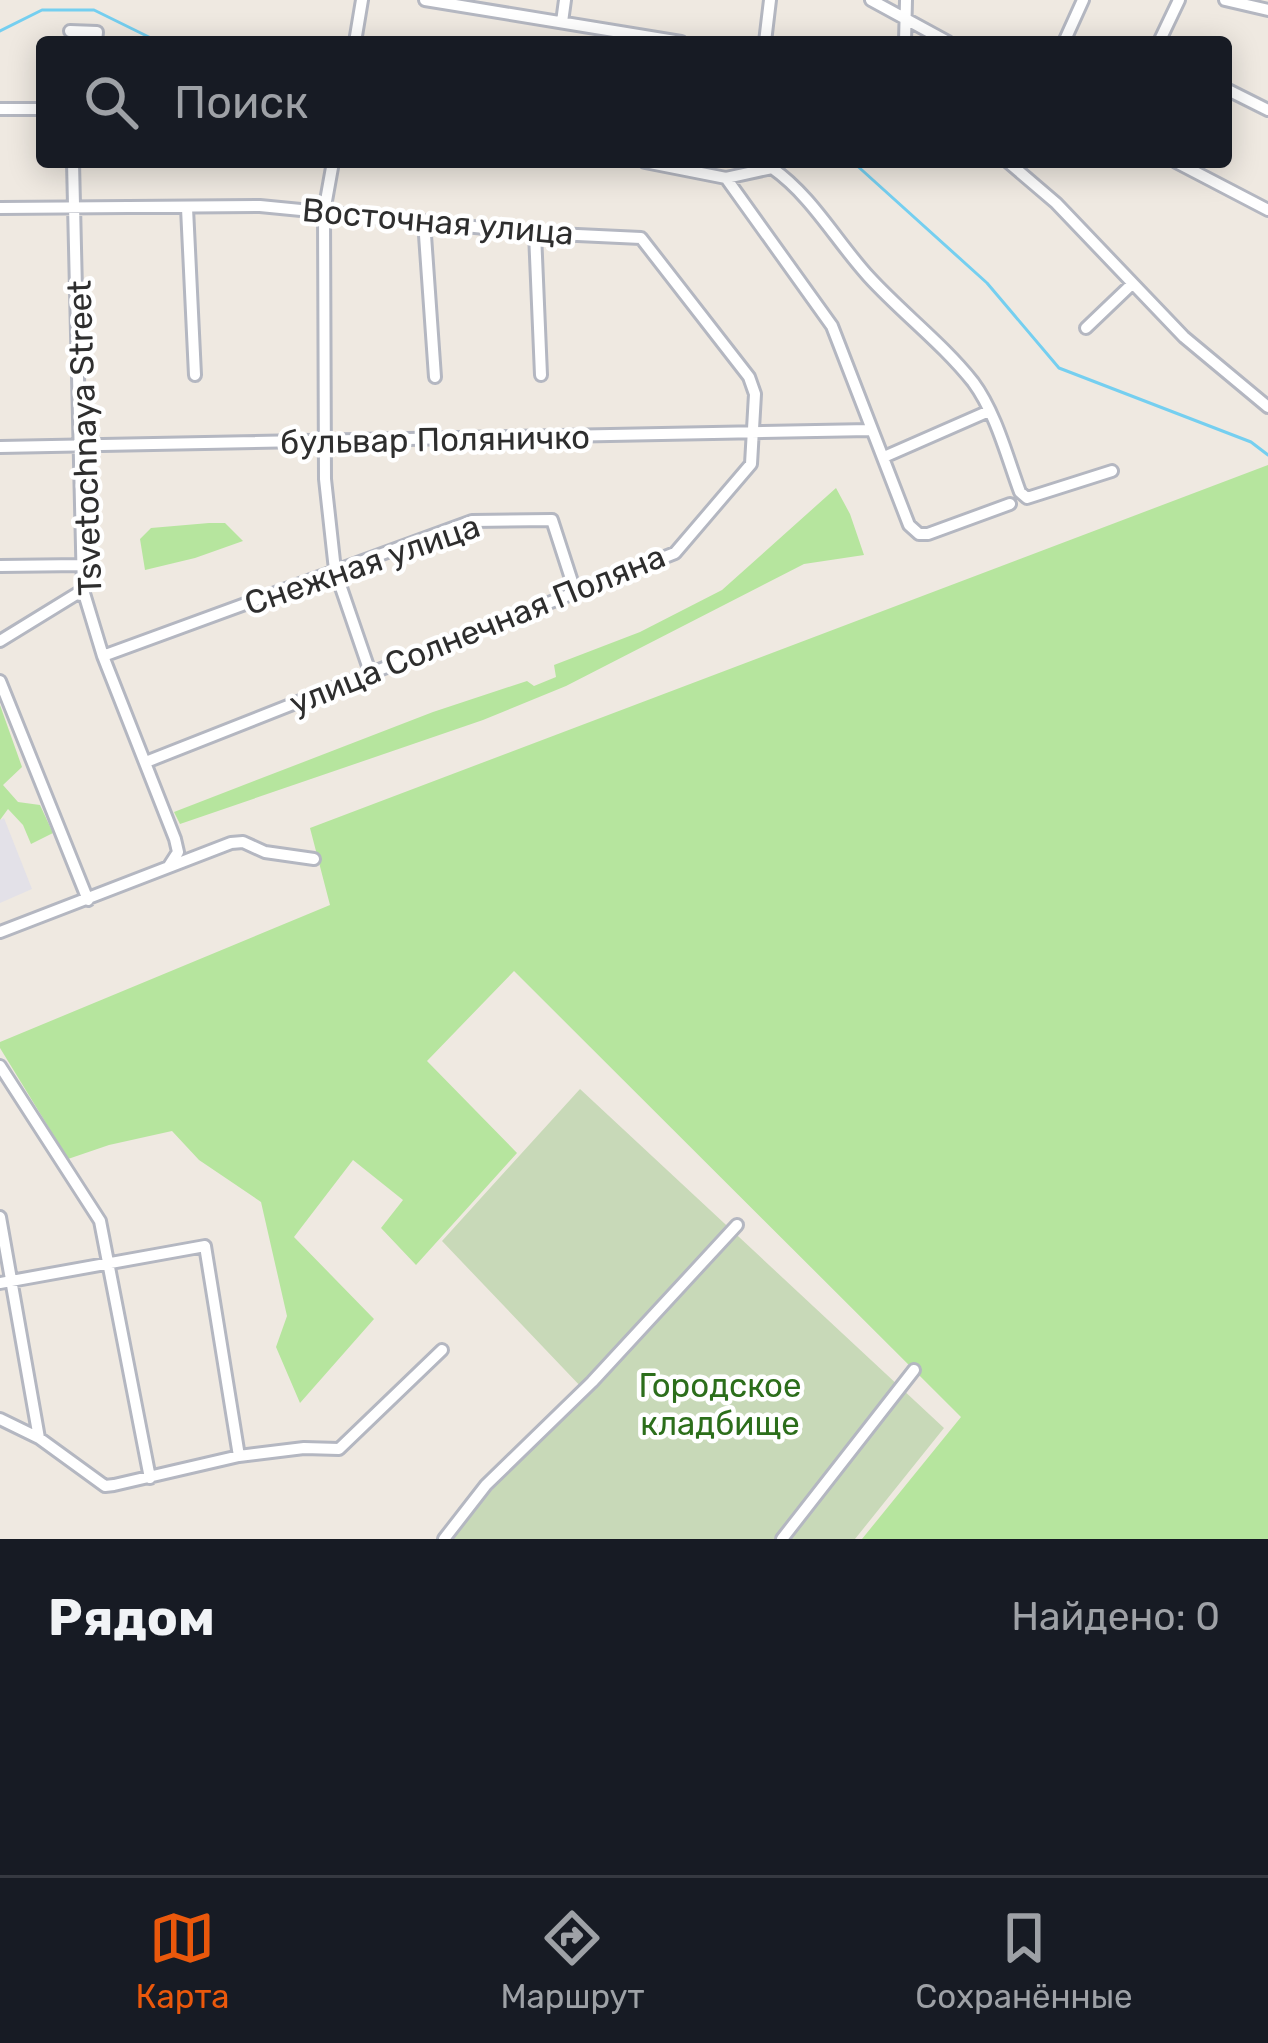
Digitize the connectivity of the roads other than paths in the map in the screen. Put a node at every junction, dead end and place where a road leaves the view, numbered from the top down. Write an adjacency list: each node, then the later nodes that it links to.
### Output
1 (362, 0): 15 (street)
2 (425, 0): 12 (street)
3 (565, 0): 12 (street)
4 (770, 0): 17 (street)
5 (872, 0): 11 (street)
6 (906, 0): 11 (street)
7 (1083, 0): 20 (street)
8 (1179, 0): 21 (street)
9 (1225, 0): 10 (street)
10 (1268, 10)
11 (905, 19): 18 (street); 19 (street)
12 (562, 22): 16 (street)
13 (70, 31): 14 (street)
14 (97, 36)
15 (356, 36)
16 (645, 36)
17 (766, 36)
18 (905, 36)
19 (937, 36)
20 (1067, 36)
21 (1163, 36)
22 (1232, 91): 25 (street)
23 (0, 109): 24 (street)
24 (36, 110)
25 (1268, 110)
26 (74, 168): 33 (street, Tsvetochnaya Street)
27 (332, 168): 36 (street)
28 (675, 168): 31 (street)
29 (1015, 168): 39 (street)
30 (1188, 168): 35 (street)
31 (726, 178): 45 (street); 46 (street)
32 (0, 208): 33 (street, Восточная улица)
33 (76, 208): 34 (street, Восточная улица); 49 (street, Tsvetochnaya Street)
34 (187, 208): 36 (street, Восточная улица); 41 (street)
35 (1268, 210)
36 (324, 212): 37 (street, Восточная улица); 48 (street)
37 (424, 220): 38 (street, Восточная улица); 43 (street)
38 (535, 233): 42 (street); 47 (street, Восточная улица)
39 (1131, 285): 40 (street); 44 (street)
40 (1086, 328)
41 (195, 375)
42 (541, 375)
43 (434, 377)
44 (1268, 406)
45 (989, 411): 51 (street); 52 (street)
46 (870, 430): 47 (street, бульвар Поляничко); 51 (street)
47 (755, 435): 48 (street, бульвар Поляничко); 58 (street, улица Солнечная Поляна)
48 (325, 440): 49 (street, бульвар Поляничко); 56 (street)
49 (82, 446): 50 (street, бульвар Поляничко); 54 (street, Tsvetochnaya Street)
50 (0, 447)
51 (884, 457): 53 (street)
52 (1112, 471)
53 (1010, 504)
54 (82, 565): 55 (street); 57 (street, Tsvetochnaya Street)
55 (0, 566)
56 (334, 570): 58 (street, Снежная улица); 60 (street, Снежная улица); 61 (street)
57 (83, 590): 59 (street); 60 (street, Tsvetochnaya Street)
58 (576, 594): 61 (street, улица Солнечная Поляна)
59 (0, 640)
60 (103, 656): 63 (street, Tsvetochnaya Street)
61 (370, 672): 63 (street, улица Солнечная Поляна)
62 (0, 681): 66 (street)
63 (146, 762): 65 (street, Tsvetochnaya Street)
64 (314, 859): 65 (street)
65 (169, 866): 66 (street)
66 (88, 900): 67 (street)
67 (0, 932)
68 (0, 1066): 71 (street)
69 (0, 1217): 72 (street)
70 (736, 1225): 80 (street)
71 (111, 1263): 72 (street); 78 (street); 79 (street)
72 (14, 1280): 73 (street); 77 (street)
73 (0, 1283)
74 (442, 1350): 78 (street)
75 (914, 1370): 81 (street)
76 (0, 1419): 77 (street)
77 (39, 1438): 79 (street)
78 (239, 1456): 79 (street)
79 (149, 1478)
80 (444, 1539)
81 (782, 1539)

